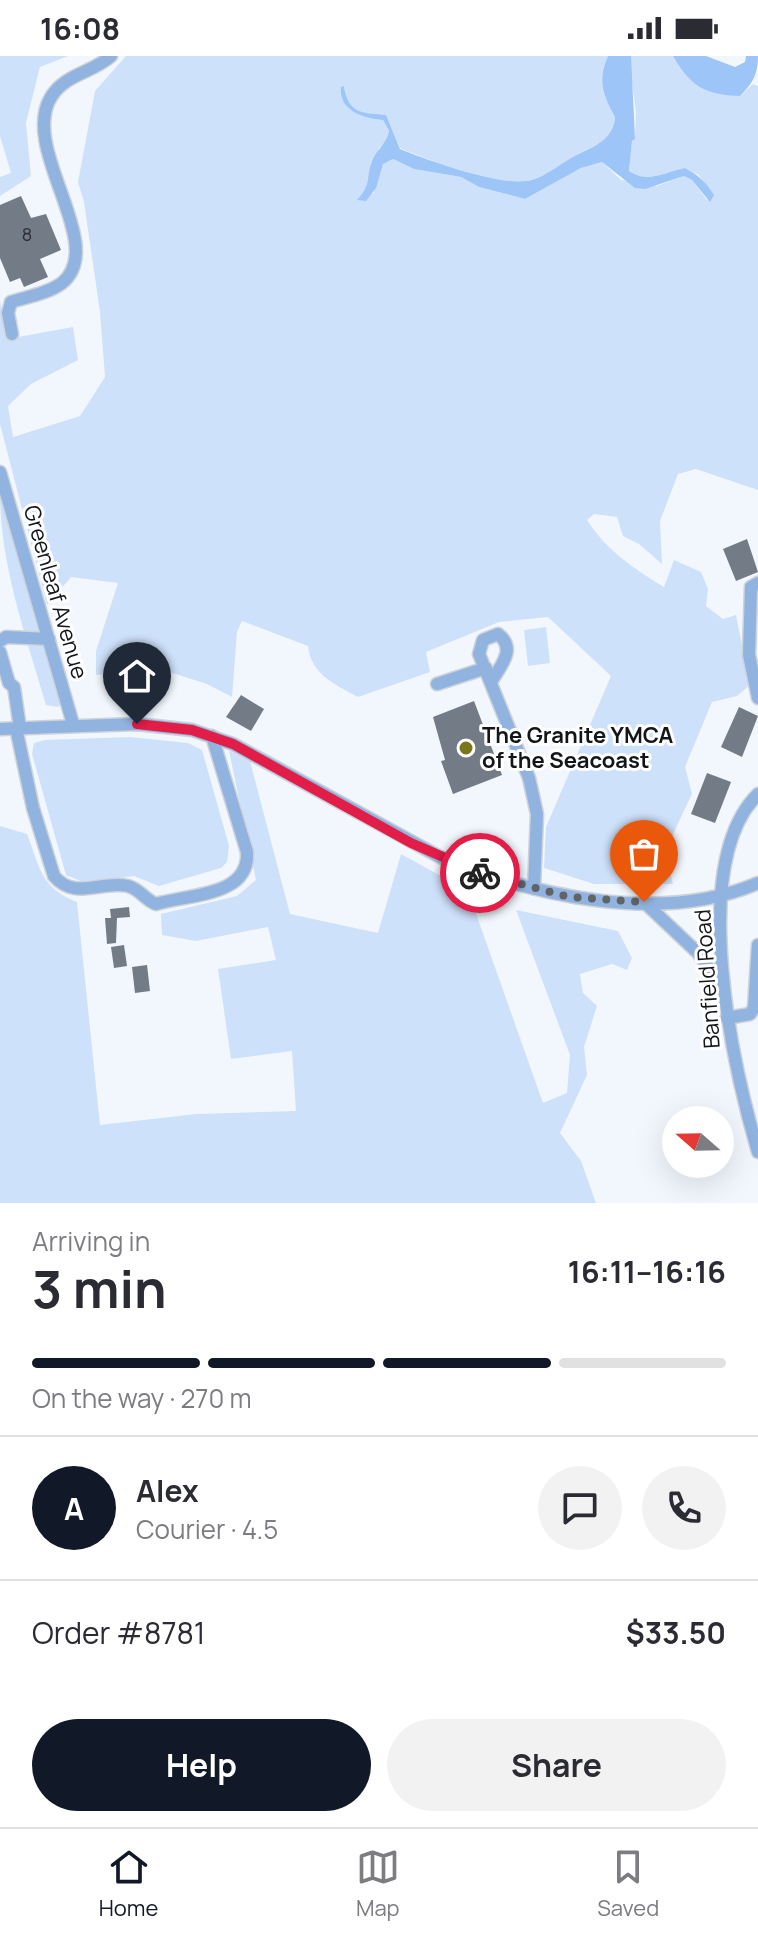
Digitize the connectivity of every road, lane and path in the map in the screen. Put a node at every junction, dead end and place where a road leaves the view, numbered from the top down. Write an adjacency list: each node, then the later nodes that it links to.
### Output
1 (111, 56): 2 (street)
2 (12, 334)
3 (0, 472): 5 (street, Greenleaf Avenue)
4 (758, 583): 11 (street)
5 (49, 639): 6 (street); 12 (street, Greenleaf Avenue)
6 (0, 641)
7 (0, 652): 13 (street)
8 (486, 668): 9 (street); 9 (street); 10 (street)
9 (491, 682): 18 (street)
10 (437, 684)
11 (758, 698)
12 (73, 724): 13 (street); 15 (street)
13 (18, 728): 14 (street); 15 (street)
14 (0, 729)
15 (212, 736): 18 (street)
16 (758, 794): 19 (street, Banfield Road)
17 (758, 883): 19 (street)
18 (534, 888): 20 (street)
19 (721, 896): 20 (street); 22 (street, Banfield Road)
20 (644, 902): 22 (street)
21 (758, 945): 23 (street)
22 (725, 990): 23 (street, Banfield Road)
23 (727, 1018): 24 (street, Banfield Road)
24 (758, 1152)

